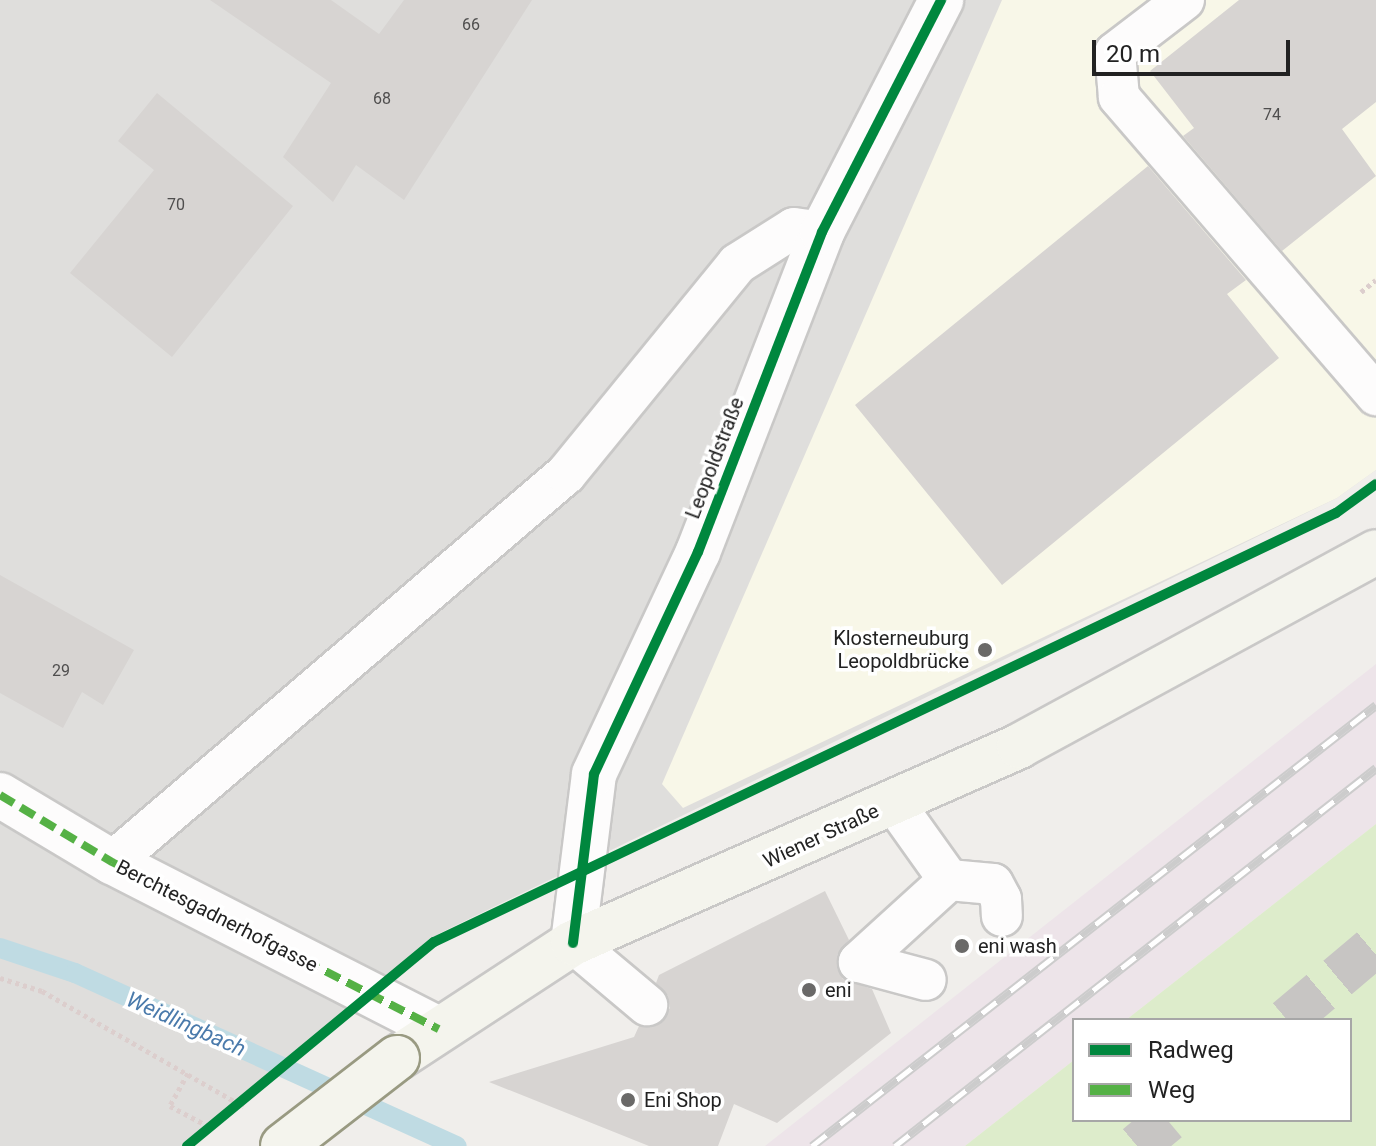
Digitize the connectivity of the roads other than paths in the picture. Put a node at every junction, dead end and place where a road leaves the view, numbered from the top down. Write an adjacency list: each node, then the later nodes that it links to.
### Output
1 (941, 0): 3 (street, Leopoldstraße)
2 (1184, 0): 4 (lane)
3 (822, 232): 8 (lane); 11 (street, Leopoldstraße)
4 (1376, 395)
5 (1376, 552): 7 (street, Wiener Straße)
6 (0, 795): 8 (street, Berchtesgadnerhofgasse)
7 (894, 803): 9 (lane); 11 (street, Wiener Straße)
8 (112, 862): 14 (street, Berchtesgadnerhofgasse)
9 (949, 880): 10 (lane); 12 (lane)
10 (1002, 916)
11 (573, 943): 13 (lane); 14 (street, Wiener Straße)
12 (926, 980)
13 (647, 1005)
14 (439, 1029): 15 (street, Wiener Straße, bridge)
15 (283, 1146)

